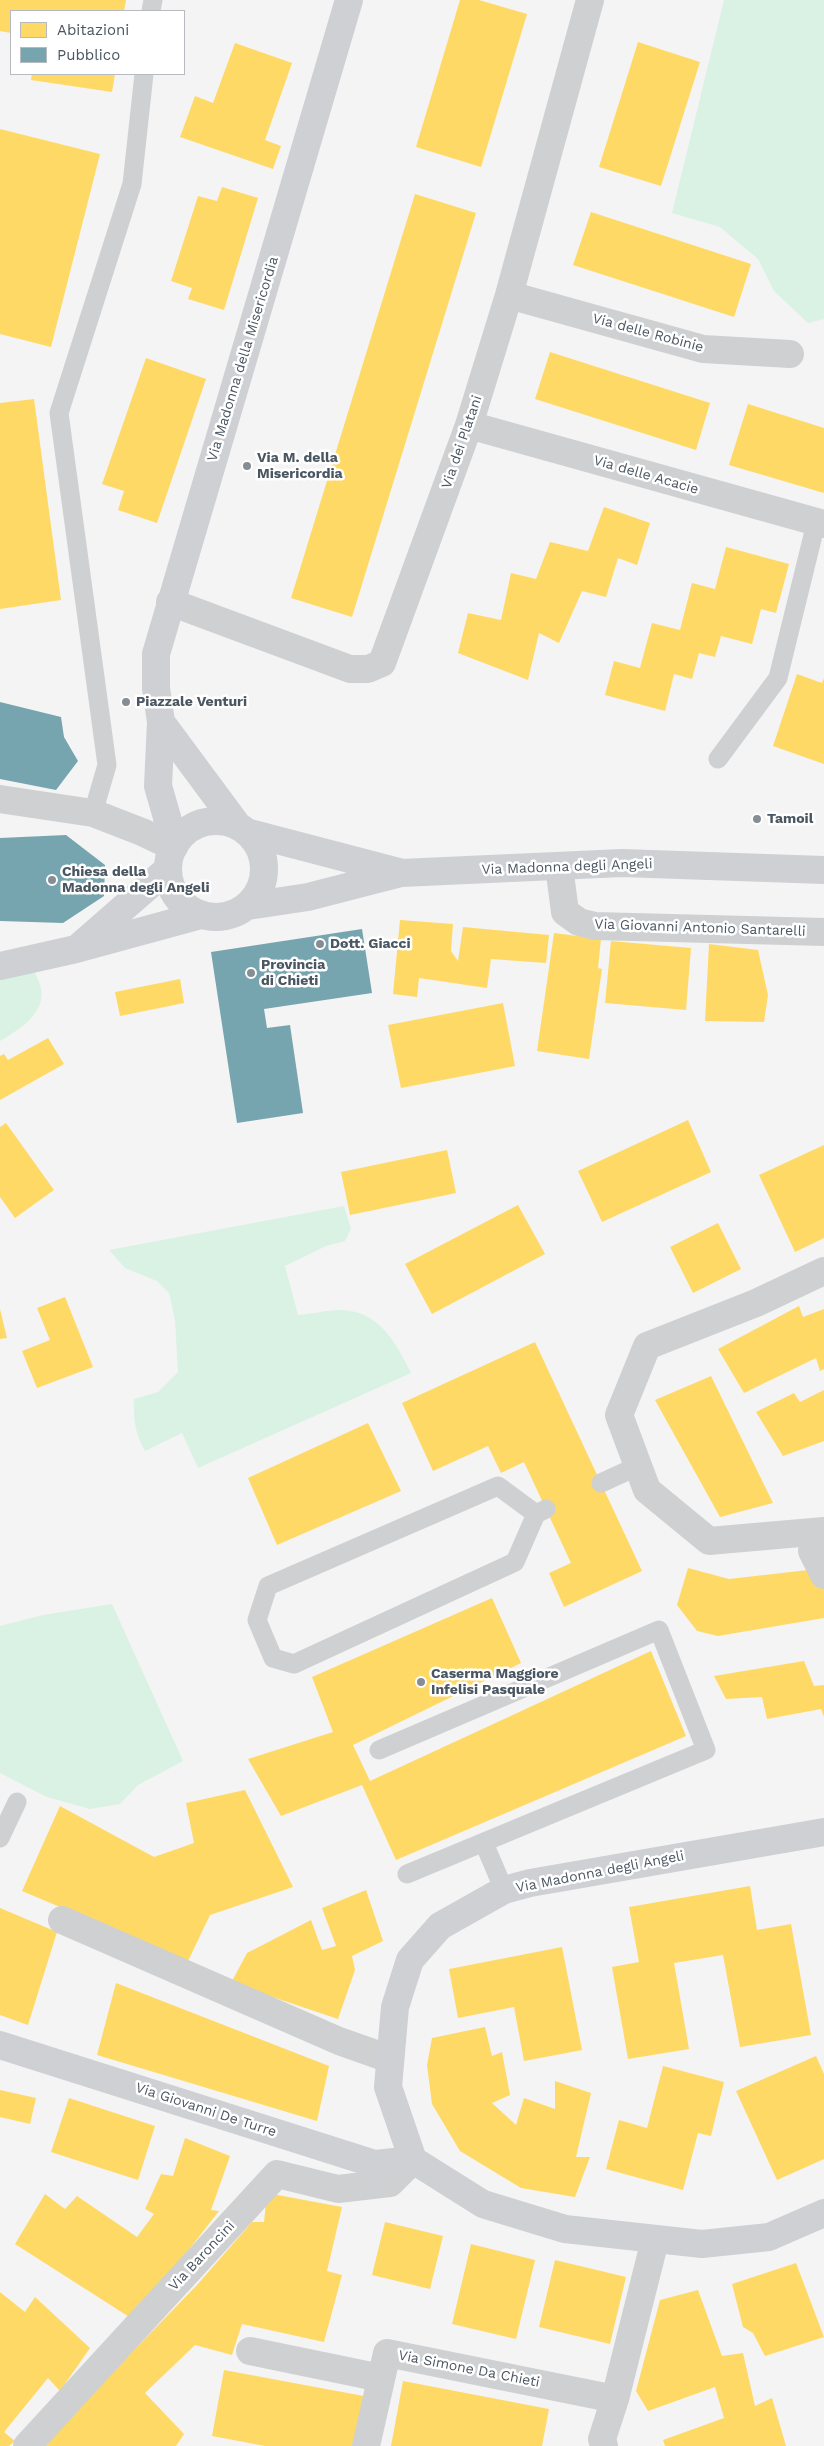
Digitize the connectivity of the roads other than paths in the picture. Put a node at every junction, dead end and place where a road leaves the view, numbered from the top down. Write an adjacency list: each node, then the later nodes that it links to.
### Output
1 (349, 0): 8 (main road, Via Madonna della Misericordia)
2 (590, 0): 4 (street, Via dei Platani)
3 (144, 75): 12 (lane)
4 (509, 295): 5 (street, Via delle Robinie); 6 (street, Via dei Platani)
5 (790, 354)
6 (469, 425): 7 (street, Via delle Acacie); 8 (street, Via dei Platani)
7 (820, 523): 10 (lane)
8 (170, 602): 9 (main road, Via Madonna della Misericordia)
9 (161, 722): 13 (main road); 14 (main road, Via Madonna della Misericordia)
10 (718, 759)
11 (0, 799): 12 (street)
12 (94, 813): 14 (street)
13 (242, 829): 14 (main road); 17 (main road); 18 (main road)
14 (172, 854): 19 (main road); 21 (main road)
15 (559, 866): 16 (main road, Via Madonna degli Angeli); 17 (main road, Via Madonna degli Angeli); 20 (street, Via Giovanni Antonio Santarelli)
16 (824, 870)
17 (401, 873): 18 (main road)
18 (248, 906): 19 (main road)
19 (201, 915): 21 (main road)
20 (824, 932)
21 (76, 949): 22 (main road)
22 (0, 966)
23 (824, 1272): 24 (street)
24 (638, 1466): 25 (lane); 27 (street)
25 (601, 1483)
26 (541, 1512): 26 (lane)
27 (821, 1532): 28 (street)
28 (824, 1575)
29 (379, 1750): 33 (lane)
30 (17, 1802): 32 (lane)
31 (824, 1832): 35 (main road, Via Madonna degli Angeli)
32 (0, 1838)
33 (484, 1843): 34 (lane); 35 (lane)
34 (406, 1874)
35 (504, 1890): 38 (main road, Via Madonna degli Angeli)
36 (62, 1920): 38 (street)
37 (0, 2045): 39 (main road, Via Giovanni De Turre)
38 (390, 2059): 39 (main road, Via Madonna degli Angeli)
39 (413, 2160): 41 (main road); 45 (street, Via Baroncini)
40 (824, 2213): 41 (main road)
41 (655, 2240): 44 (street)
42 (250, 2351): 43 (street)
43 (381, 2378): 44 (street, Via Simone Da Chieti); 46 (street, Via Simone Da Chieti)
44 (615, 2398): 47 (street)
45 (27, 2446)
46 (366, 2446)
47 (604, 2446)

